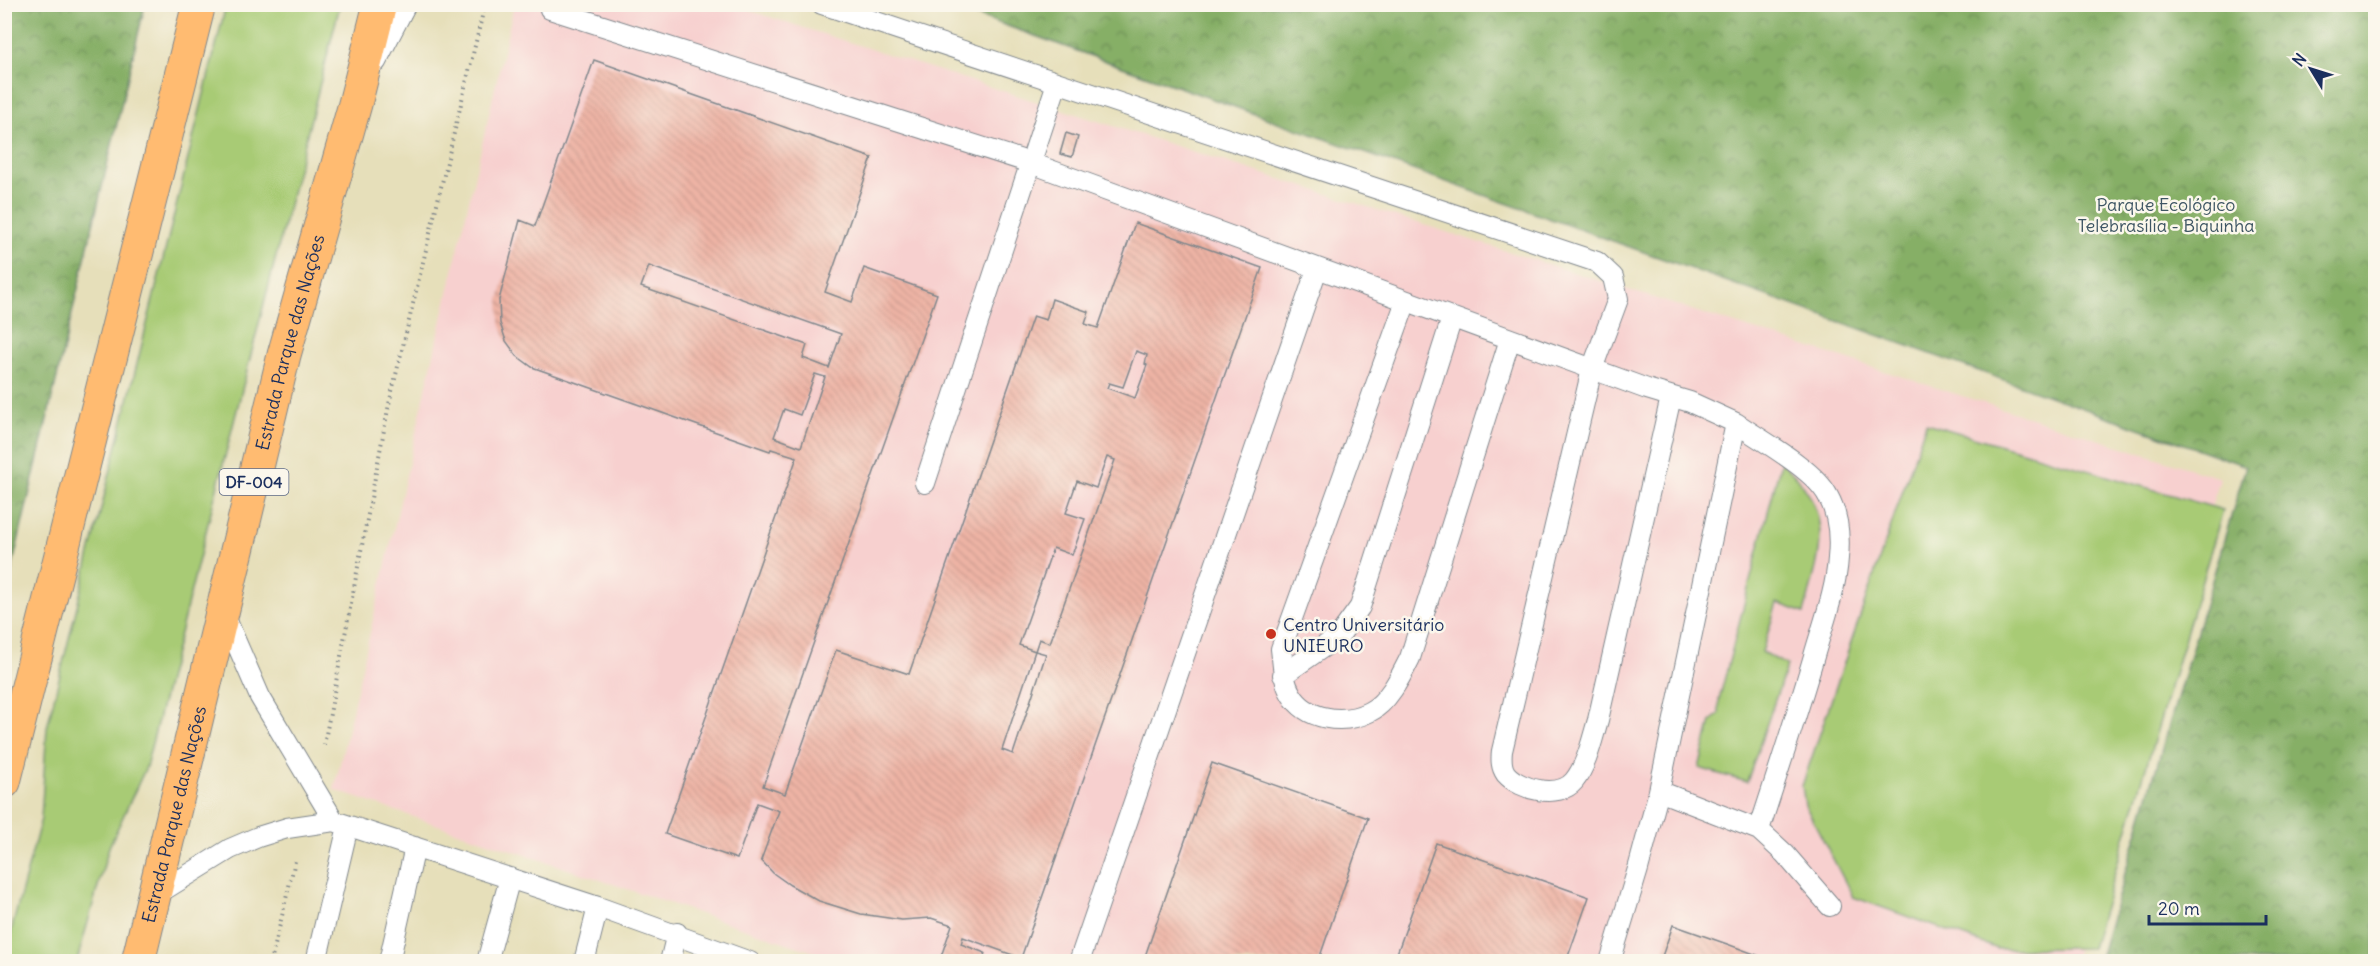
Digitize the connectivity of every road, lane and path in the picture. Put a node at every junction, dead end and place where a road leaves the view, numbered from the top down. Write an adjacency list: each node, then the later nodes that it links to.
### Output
1 (199, 4): 20 (highway)
2 (380, 4): 8 (highway, Estrada Parque das Nações / DF-004)
3 (406, 4): 8 (lane)
4 (486, 4): 21 (path)
5 (822, 4): 7 (lane)
6 (550, 9): 9 (lane)
7 (1057, 83): 9 (lane); 14 (lane)
8 (355, 104): 18 (highway, Estrada Parque das Nações / DF-004)
9 (1031, 163): 10 (lane); 17 (lane)
10 (1317, 268): 11 (lane); 40 (lane)
11 (1406, 301): 12 (lane); 19 (lane)
12 (1452, 318): 13 (lane); 19 (lane)
13 (1510, 339): 14 (lane); 19 (lane)
14 (1592, 369): 15 (lane); 15 (lane)
15 (1671, 397): 16 (lane)
16 (1736, 423): 22 (lane); 25 (lane)
17 (925, 483)
18 (223, 612): 21 (lane); 28 (highway, Estrada Parque das Nações / DF-004)
19 (1283, 675)
20 (4, 782)
21 (315, 790): 23 (lane)
22 (1659, 790): 25 (lane); 41 (lane)
23 (341, 823): 24 (lane); 26 (lane); 34 (lane)
24 (303, 826): 28 (lane); 33 (path)
25 (1759, 830): 29 (lane)
26 (415, 848): 27 (lane); 35 (lane)
27 (510, 878): 30 (lane); 36 (lane)
28 (154, 896): 32 (highway, Estrada Parque das Nações / DF-004)
29 (1830, 906)
30 (598, 907): 31 (lane); 37 (lane)
31 (677, 933): 38 (lane); 39 (lane)
32 (138, 962)
33 (271, 962)
34 (316, 962)
35 (388, 962)
36 (487, 962)
37 (584, 962)
38 (670, 962)
39 (750, 962)
40 (1079, 962)
41 (1610, 962)

